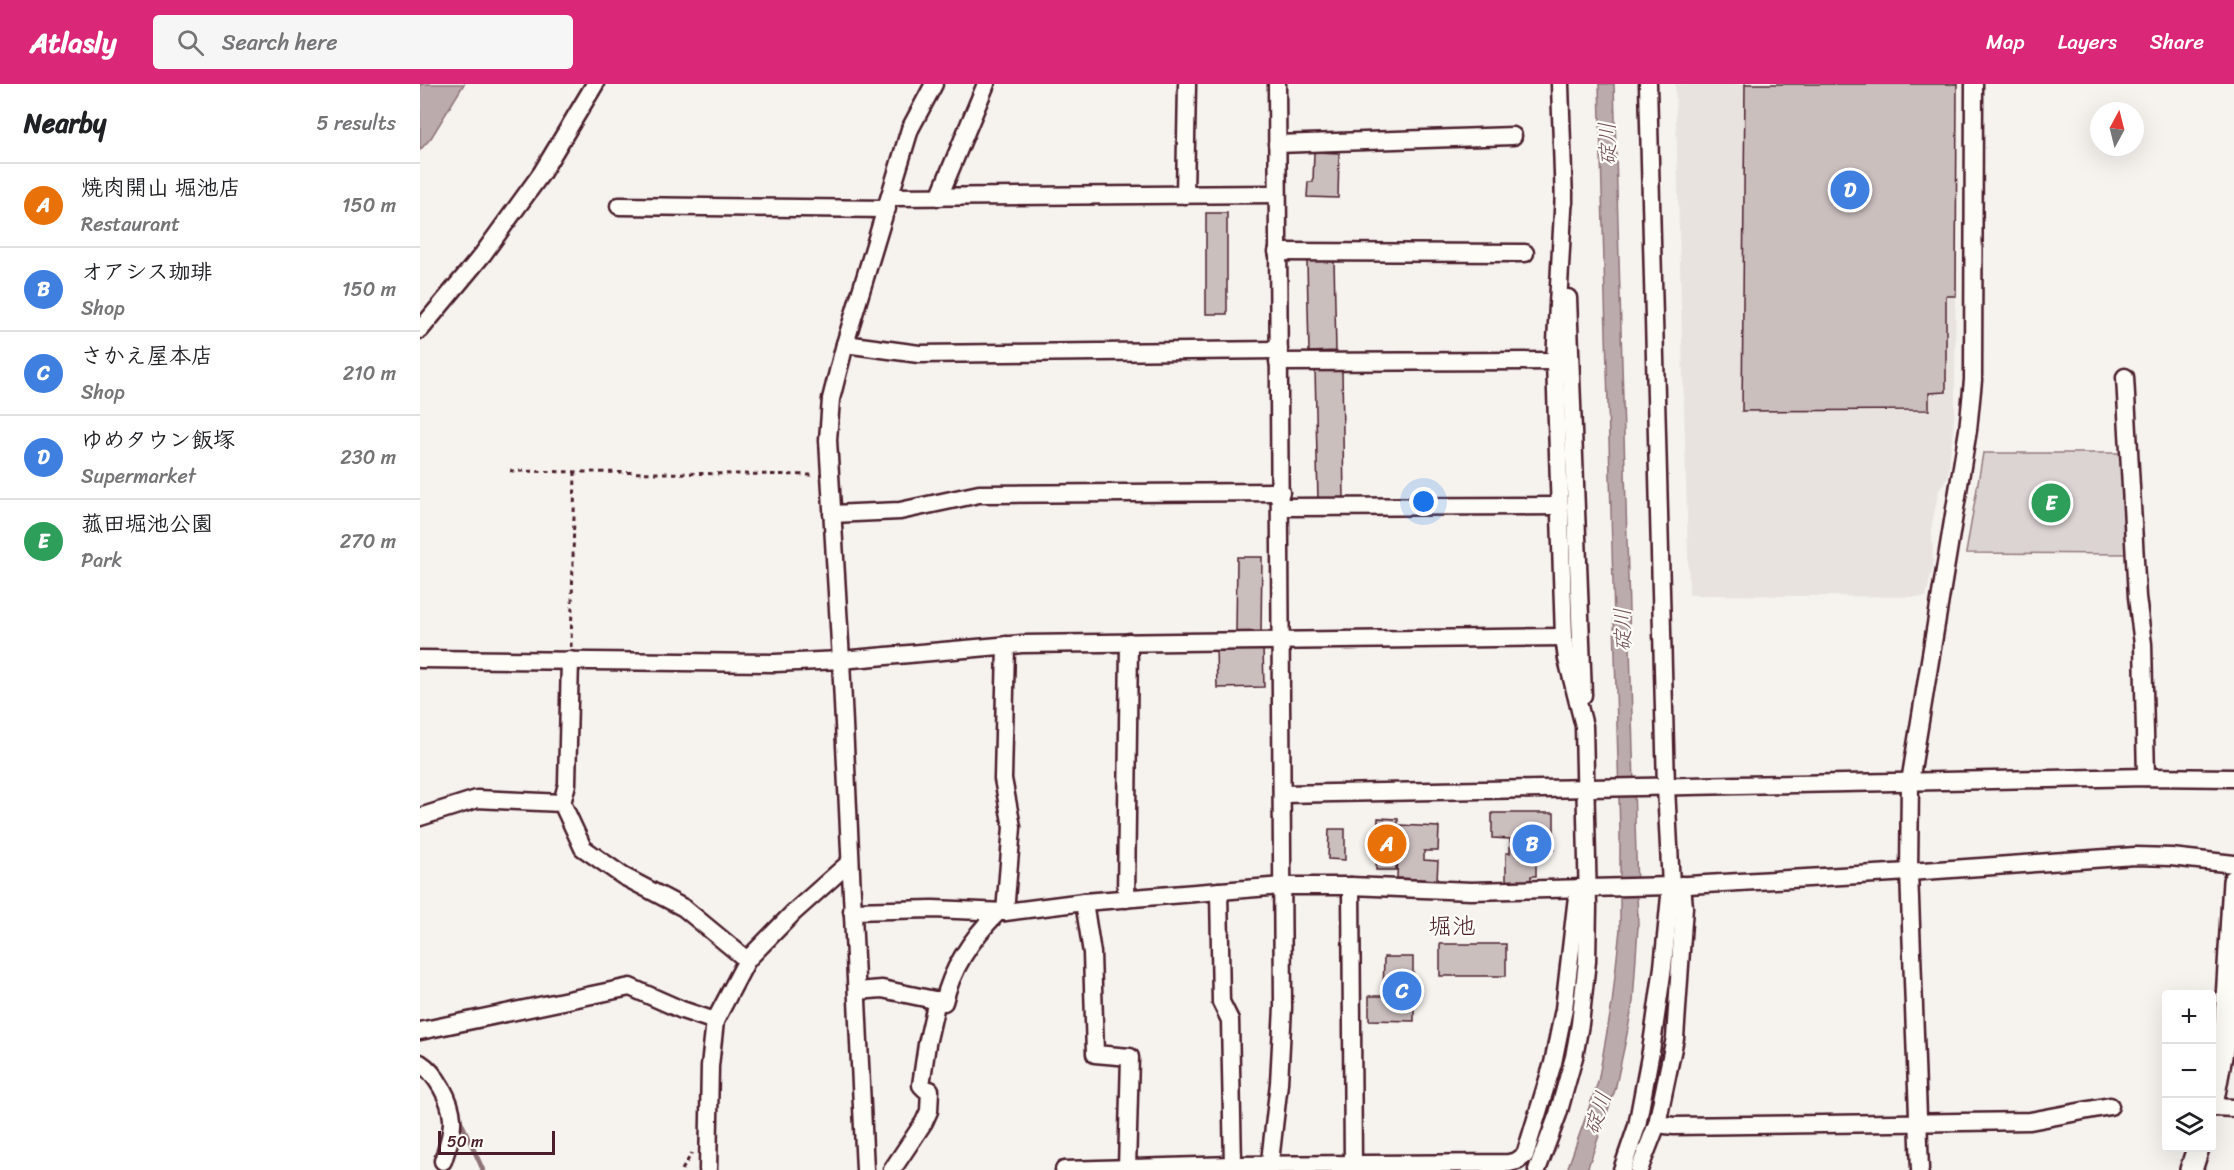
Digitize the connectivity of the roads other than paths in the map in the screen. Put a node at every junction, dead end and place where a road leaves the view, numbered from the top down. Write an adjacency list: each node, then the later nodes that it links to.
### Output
1 (595, 84): 19 (street)
2 (934, 84): 15 (street)
3 (986, 84): 14 (street)
4 (1187, 84): 13 (street)
5 (1277, 84): 10 (street)
6 (1560, 84): 11 (street)
7 (1648, 84): 38 (street)
8 (1974, 84): 37 (street)
9 (1513, 136): 10 (street)
10 (1277, 144): 12 (street)
11 (1564, 192): 22 (street); 34 (street)
12 (1277, 194): 13 (street); 17 (street)
13 (1185, 195): 14 (street)
14 (939, 197): 15 (street)
15 (889, 203): 16 (street); 20 (street)
16 (619, 206)
17 (1277, 252): 18 (street); 21 (street)
18 (1525, 253)
19 (420, 330)
20 (845, 344): 21 (street); 26 (street)
21 (1278, 356): 22 (street); 24 (street)
22 (1555, 360): 25 (street)
23 (2125, 377): 35 (street)
24 (1281, 499): 25 (street); 26 (street); 28 (street)
25 (1560, 506): 27 (street)
26 (832, 514): 33 (street)
27 (1564, 637): 28 (street); 34 (street)
28 (1281, 639): 29 (street); 40 (street)
29 (1129, 642): 30 (street); 52 (street)
30 (1006, 645): 33 (street); 55 (street)
31 (420, 659): 32 (street)
32 (570, 660): 33 (street); 41 (street)
33 (841, 660): 43 (street)
34 (1584, 726): 39 (street)
35 (2146, 777): 36 (street); 37 (street)
36 (2234, 778)
37 (1910, 782): 38 (street); 45 (street)
38 (1664, 786): 39 (street); 47 (street)
39 (1587, 788): 40 (street); 50 (street)
40 (1283, 794): 48 (street)
41 (562, 803): 42 (street); 56 (street)
42 (420, 817)
43 (850, 862): 54 (street); 56 (street)
44 (2234, 864): 45 (street)
45 (1909, 872): 47 (street); 66 (street)
46 (2234, 881): 62 (main road)
47 (1672, 885): 50 (street); 67 (street); 80 (street)
48 (1282, 886): 49 (street); 51 (street); 74 (street)
49 (1351, 886): 50 (street); 71 (street)
50 (1586, 888): 71 (street); 79 (street)
51 (1219, 891): 52 (street); 70 (street)
52 (1126, 899): 53 (street)
53 (1084, 902): 55 (street); 72 (street)
54 (852, 911): 55 (street); 57 (street)
55 (1001, 912): 58 (street)
56 (747, 960): 59 (street)
57 (857, 991): 58 (street); 76 (street)
58 (937, 1000): 77 (street)
59 (715, 1021): 60 (street); 75 (street)
60 (420, 1031)
61 (420, 1063): 69 (street)
62 (2213, 1098)
63 (2109, 1106): 66 (street)
64 (2216, 1106): 65 (street)
65 (2234, 1108)
66 (1919, 1122): 67 (street); 82 (street)
67 (1657, 1124): 81 (street)
68 (2197, 1152): 83 (main road)
69 (443, 1161)
70 (1233, 1165): 73 (street); 74 (street)
71 (1353, 1165): 74 (street)
72 (1127, 1168): 73 (street); 78 (street)
73 (1150, 1168)
74 (1269, 1168)
75 (708, 1170)
76 (865, 1170)
77 (892, 1170)
78 (1064, 1170)
79 (1537, 1170)
80 (1622, 1170)
81 (1639, 1170)
82 (1920, 1170)
83 (2191, 1170)

